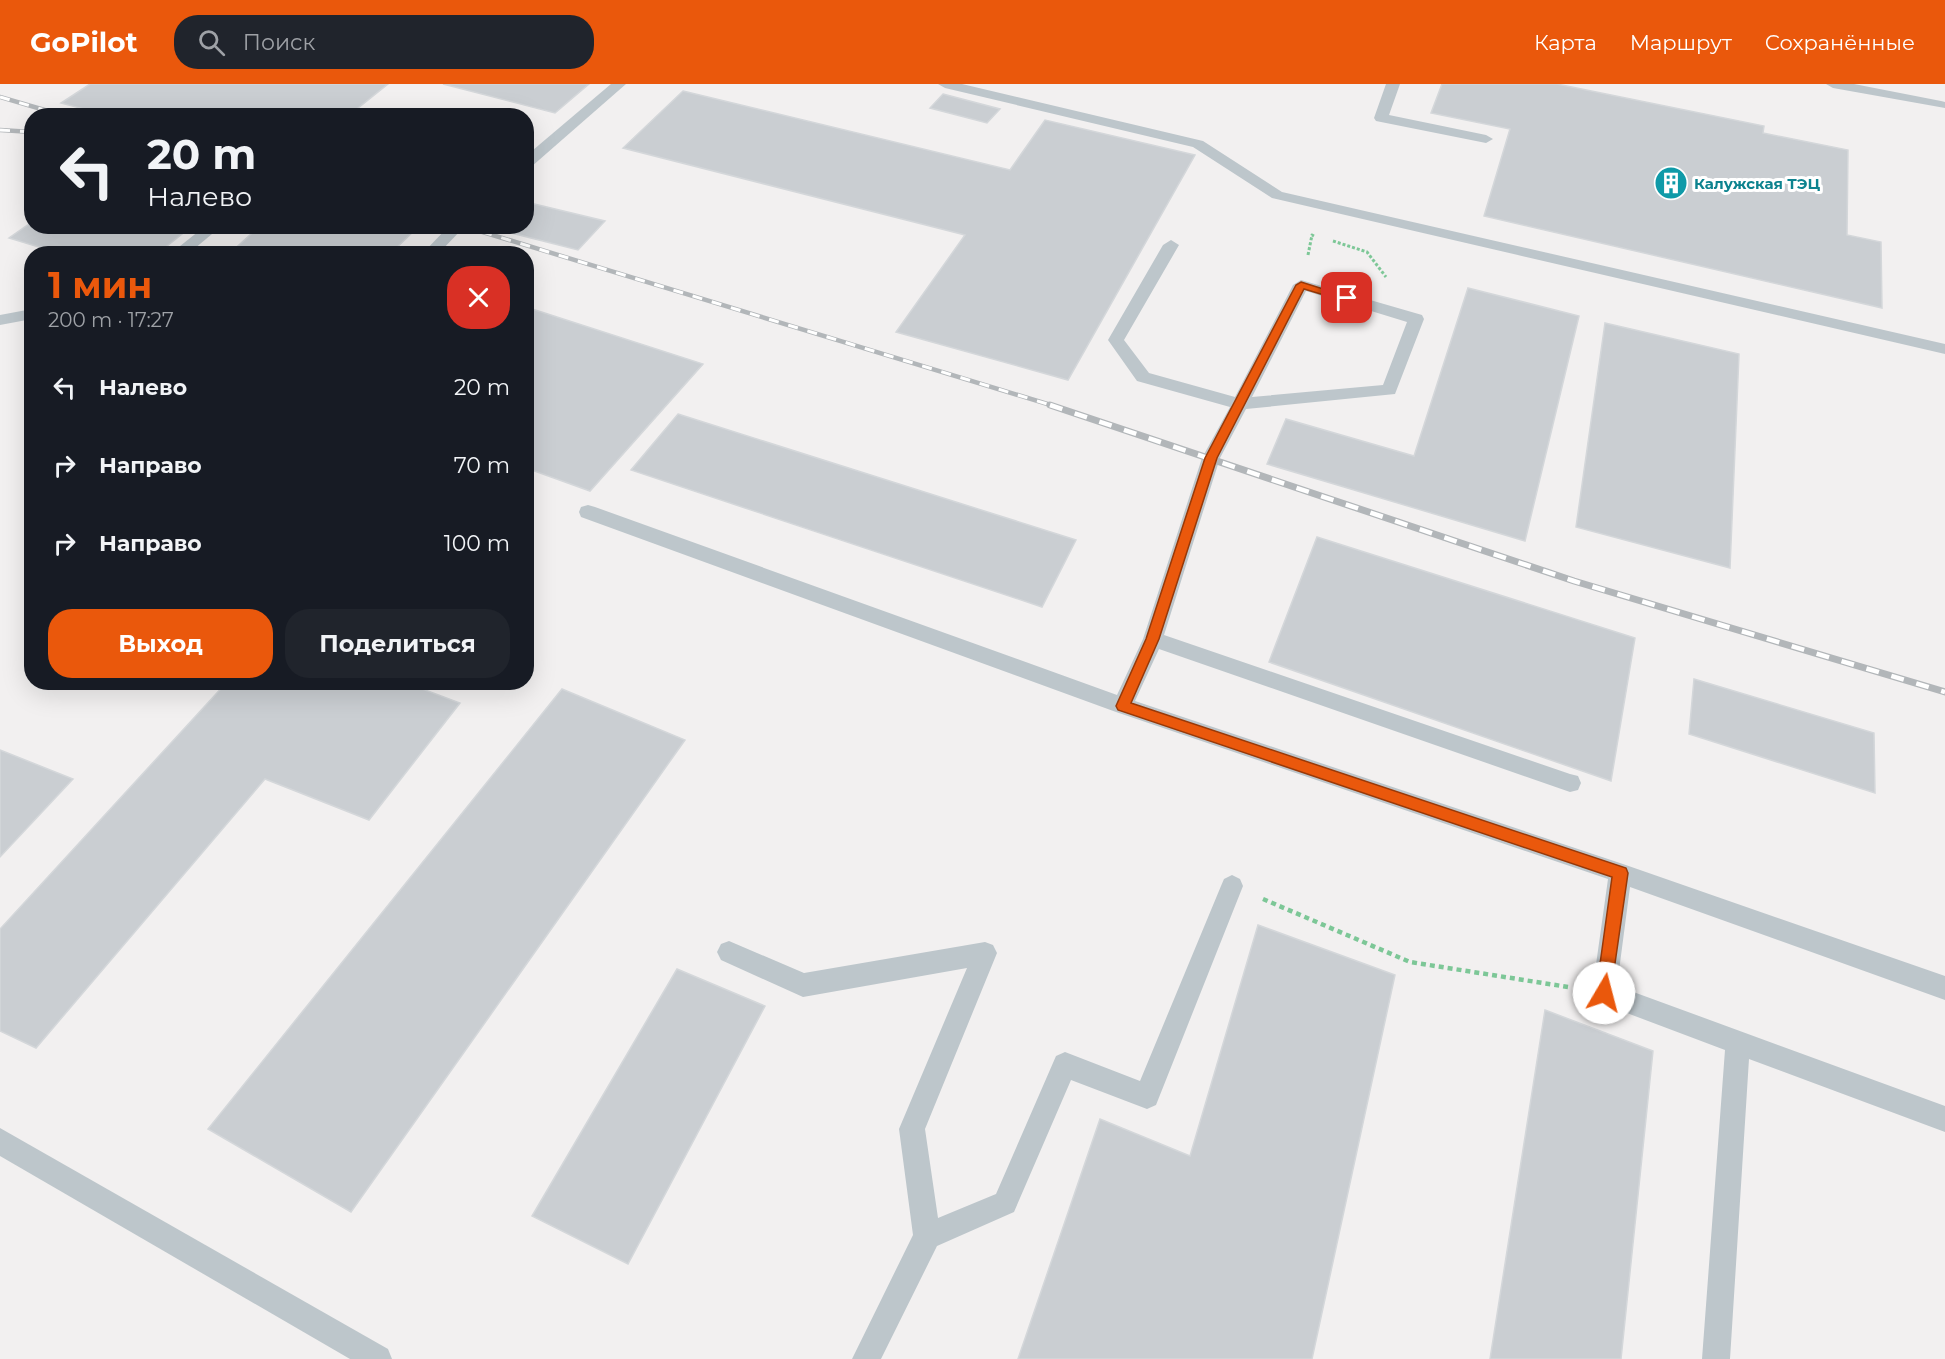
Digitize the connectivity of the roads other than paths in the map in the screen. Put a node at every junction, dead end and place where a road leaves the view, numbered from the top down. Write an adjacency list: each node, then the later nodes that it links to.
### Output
1 (619, 84): 8 (lane)
2 (945, 84): 16 (lane)
3 (1393, 84): 7 (lane)
4 (1833, 84): 6 (lane)
5 (1935, 88): 6 (lane)
6 (1943, 105)
7 (1486, 139)
8 (534, 157)
9 (204, 234): 12 (lane)
10 (450, 234): 13 (lane)
11 (1171, 245): 17 (lane)
12 (188, 246)
13 (437, 246)
14 (24, 316): 15 (lane)
15 (0, 320)
16 (1945, 349)
17 (1240, 404): 17 (lane); 19 (lane)
18 (588, 512): 20 (lane)
19 (1153, 639): 20 (lane); 21 (lane)
20 (1123, 706): 22 (lane)
21 (1570, 783)
22 (1620, 873): 25 (lane); 26 (lane)
23 (1232, 886): 29 (lane)
24 (729, 952): 29 (lane)
25 (1945, 988)
26 (1738, 1042): 27 (lane); 32 (lane)
27 (1945, 1119)
28 (0, 1141): 30 (lane)
29 (927, 1236): 31 (lane)
30 (378, 1359)
31 (866, 1359)
32 (1716, 1359)

